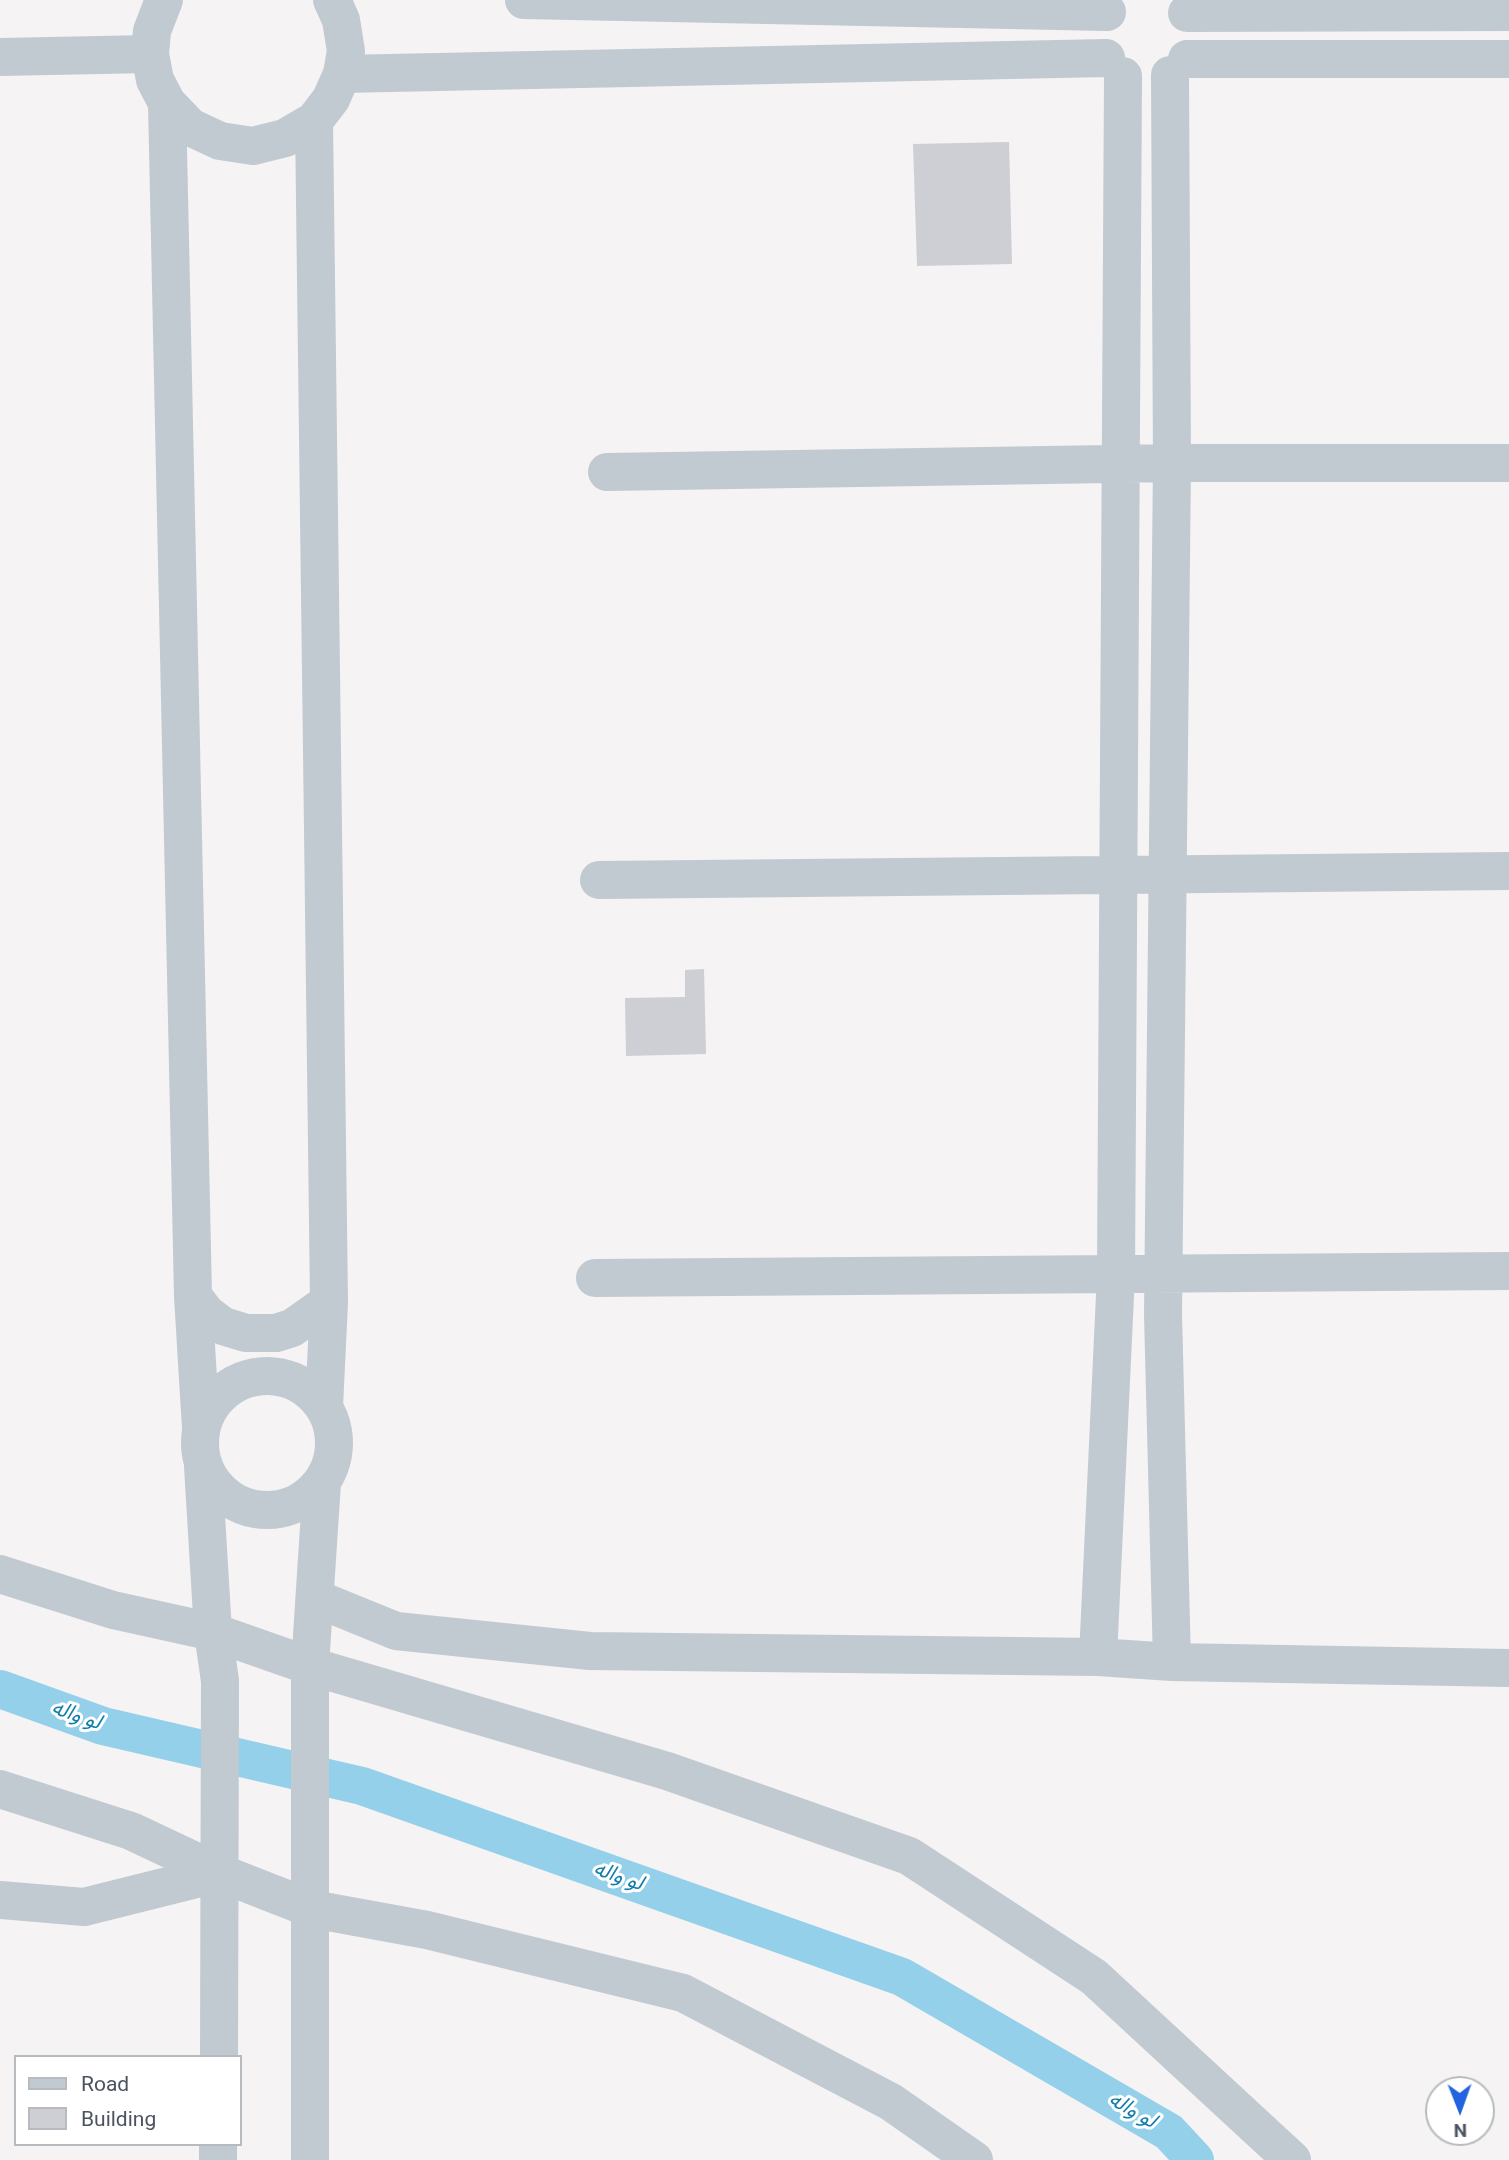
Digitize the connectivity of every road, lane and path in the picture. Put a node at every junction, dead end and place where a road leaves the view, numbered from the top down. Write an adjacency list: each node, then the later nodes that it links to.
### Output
1 (164, 0): 7 (street)
2 (332, 0): 12 (street)
3 (524, 0): 4 (street)
4 (1113, 6): 10 (street)
5 (1181, 6): 6 (street); 11 (street)
6 (1509, 12)
7 (150, 54): 8 (street); 13 (street)
8 (0, 57)
9 (1509, 59): 11 (street)
10 (1115, 67): 11 (street); 12 (street); 17 (street)
11 (1179, 67): 15 (street)
12 (342, 74): 14 (street)
13 (167, 103): 14 (street); 27 (street)
14 (314, 121): 28 (street)
15 (1172, 463): 16 (street); 17 (street); 20 (street)
16 (1509, 463)
17 (1119, 465): 18 (street); 21 (street)
18 (607, 472)
19 (1509, 871): 20 (street)
20 (1168, 872): 21 (street); 25 (street)
21 (1121, 875): 22 (street); 24 (street)
22 (599, 880)
23 (1509, 1270): 25 (street)
24 (1116, 1274): 25 (street); 26 (street); 36 (street)
25 (1164, 1274): 37 (street)
26 (595, 1278)
27 (193, 1296): 28 (street); 30 (street)
28 (329, 1302): 29 (street)
29 (324, 1407): 30 (street); 32 (street)
30 (201, 1428): 31 (street)
31 (203, 1466): 32 (street); 35 (street)
32 (322, 1482): 34 (street)
33 (0, 1574): 35 (street)
34 (315, 1598): 36 (street); 38 (street)
35 (213, 1632): 38 (street); 41 (street)
36 (1098, 1657): 37 (street)
37 (1172, 1662): 39 (street)
38 (310, 1666): 43 (street); 47 (street)
39 (1509, 1668)
40 (0, 1789): 41 (street)
41 (220, 1873): 42 (street); 43 (street); 44 (street)
42 (0, 1900)
43 (312, 1909): 45 (street); 46 (street)
44 (219, 2055)
45 (315, 2154)
46 (955, 2155)
47 (1292, 2160)

